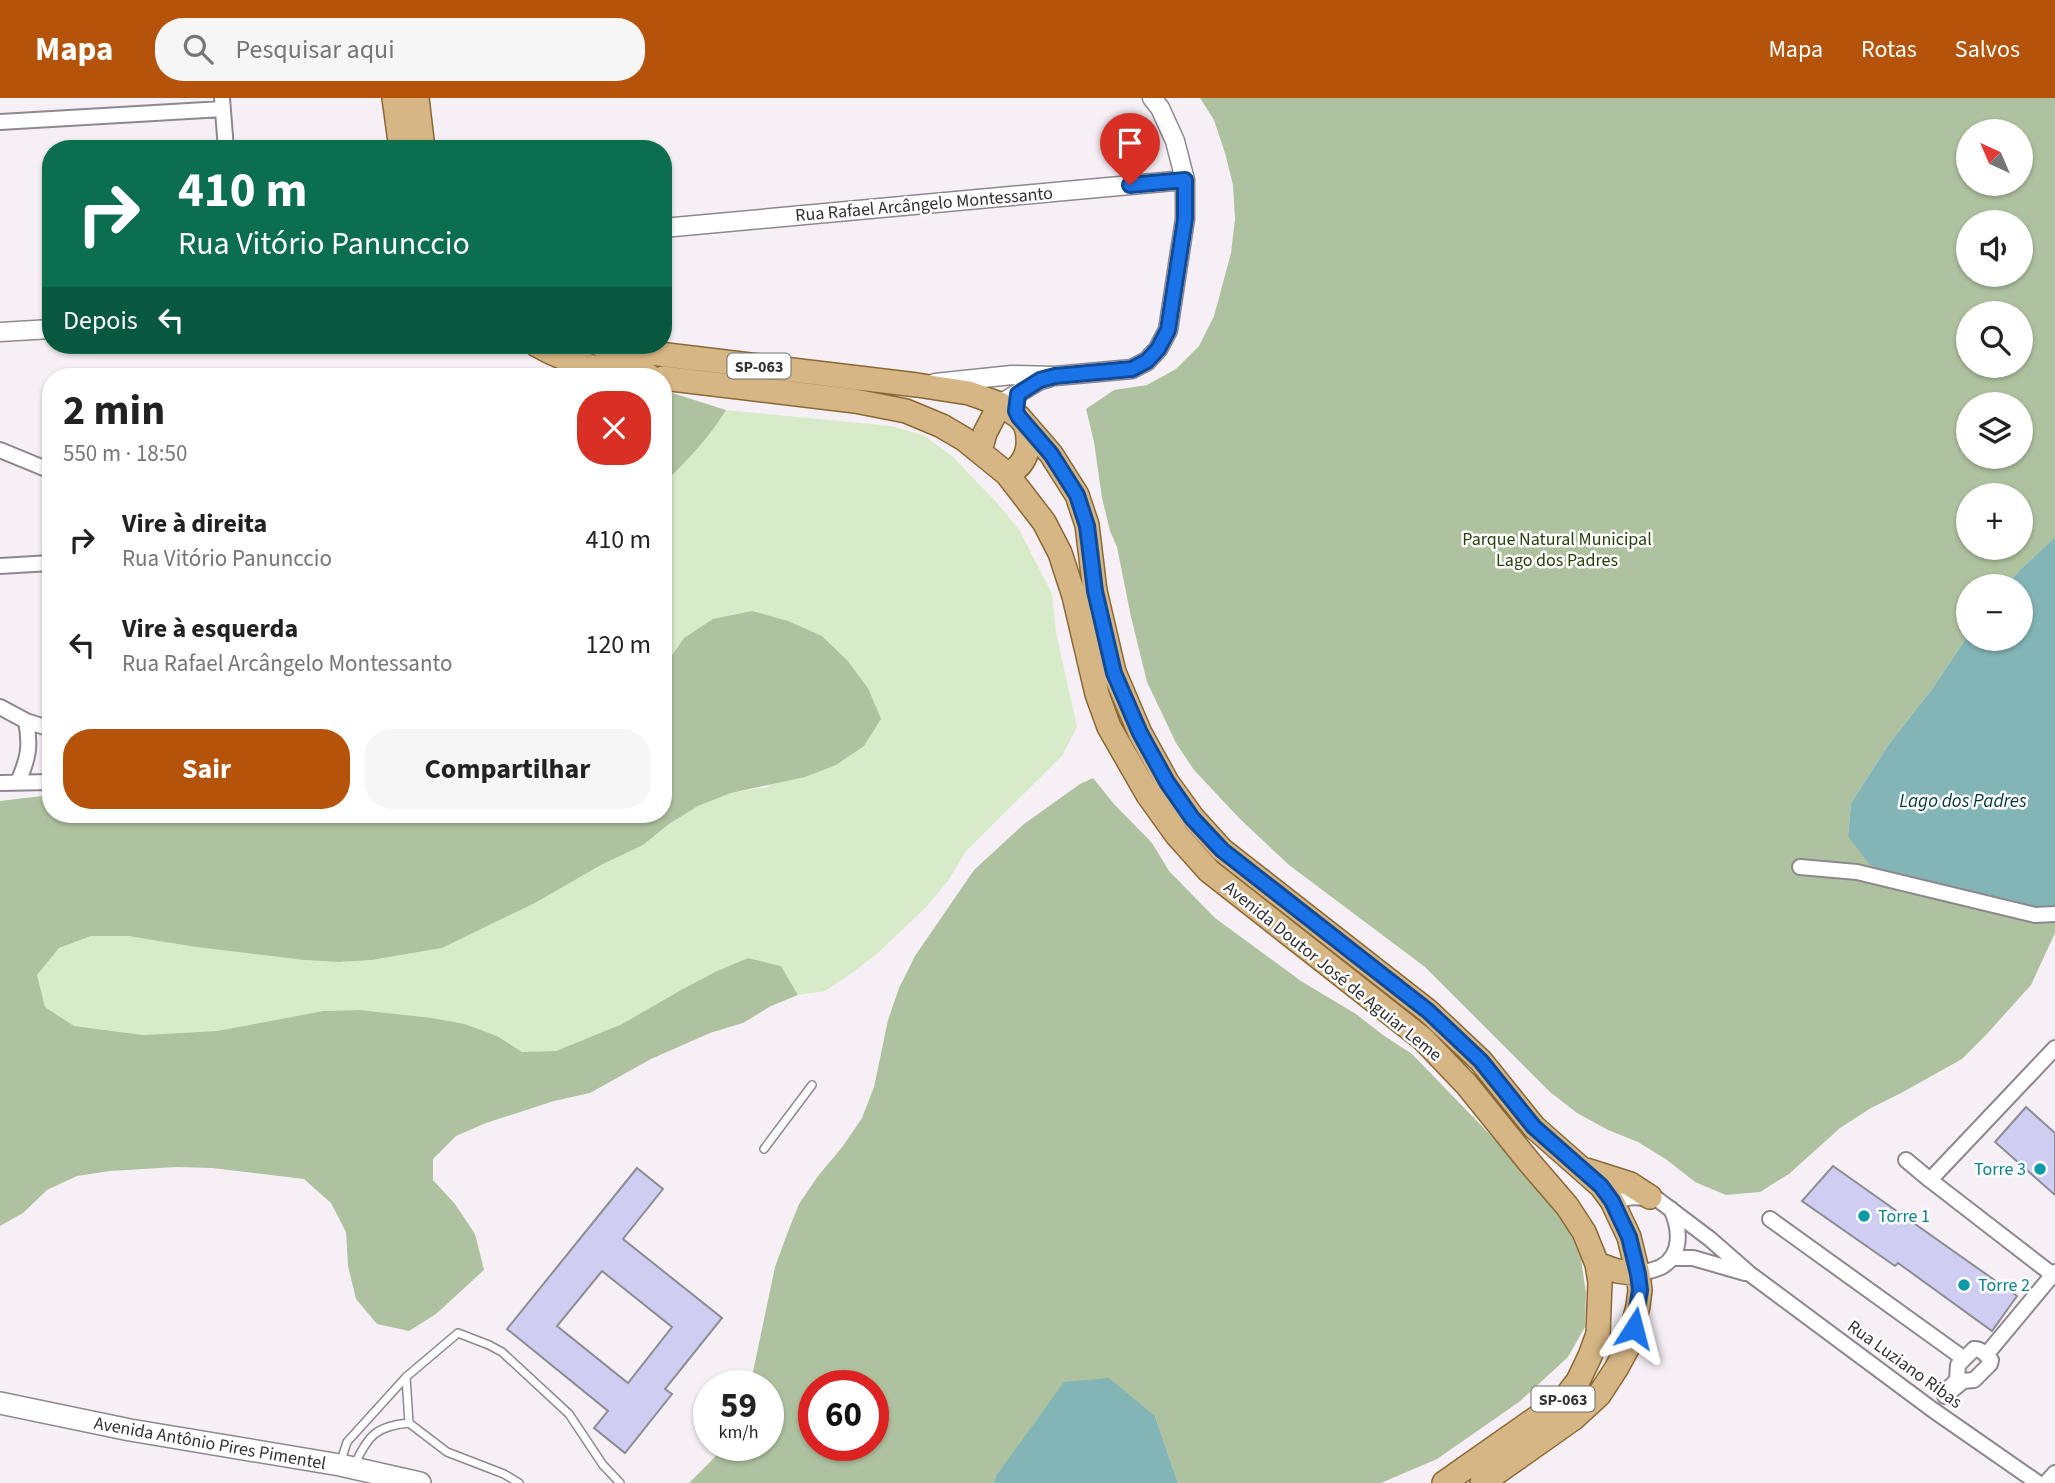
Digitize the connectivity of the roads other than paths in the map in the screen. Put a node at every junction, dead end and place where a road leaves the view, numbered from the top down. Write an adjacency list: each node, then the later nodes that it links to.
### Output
1 (394, 98): 7 (main road)
2 (417, 98): 8 (main road)
3 (1152, 98): 9 (street)
4 (223, 103): 5 (street); 6 (street)
5 (0, 122)
6 (225, 140)
7 (400, 140)
8 (422, 140)
9 (1185, 180): 10 (street, Rua Rafael Arcângelo Montessanto); 16 (street)
10 (672, 227)
11 (42, 330): 12 (street)
12 (0, 332)
13 (557, 354): 15 (main road)
14 (660, 354): 18 (main road, SP-063)
15 (599, 368)
16 (1055, 376): 18 (street); 19 (street)
17 (672, 379): 21 (main road, SP-063)
18 (917, 384): 19 (main road, SP-063)
19 (1016, 410): 21 (main road); 23 (main road); 38 (main road, Avenida Doutor José de Aguiar Leme / SP-063)
20 (0, 450): 22 (street)
21 (980, 451): 23 (main road, Avenida Doutor José de Aguiar Leme / SP-063)
22 (42, 467)
23 (1007, 474): 44 (main road, Avenida Doutor José de Aguiar Leme / SP-063)
24 (42, 564): 25 (street)
25 (0, 566)
26 (0, 707): 27 (street)
27 (26, 721): 28 (street); 29 (street)
28 (42, 726)
29 (18, 782): 30 (street); 31 (street)
30 (42, 782)
31 (0, 783)
32 (1800, 867): 33 (street)
33 (2055, 914)
34 (2055, 1048): 39 (street)
35 (811, 1085): 36 (lane)
36 (764, 1149)
37 (1906, 1160): 39 (street)
38 (1585, 1170): 40 (main road); 41 (main road, Avenida Doutor José de Aguiar Leme / SP-063)
39 (1930, 1180): 47 (street)
40 (1650, 1197): 41 (street); 42 (street, Rua Luziano Ribas)
41 (1612, 1201): 44 (main road); 48 (main road, Avenida Doutor José de Aguiar Leme / SP-063)
42 (1670, 1208): 45 (street); 49 (street, Rua Luziano Ribas)
43 (1770, 1219): 51 (street)
44 (1584, 1232): 46 (main road, Avenida Doutor José de Aguiar Leme / SP-063)
45 (1671, 1258): 48 (street); 49 (street, Rua Luziano Ribas)
46 (1597, 1265): 48 (main road); 62 (main road, Avenida Doutor José de Aguiar Leme / SP-063)
47 (2054, 1273): 50 (street)
48 (1638, 1274): 63 (main road, Avenida Doutor José de Aguiar Leme / SP-063)
49 (1750, 1274): 55 (street, Rua Luziano Ribas)
50 (1986, 1355): 51 (street); 53 (street)
51 (1963, 1358): 53 (street)
52 (406, 1377): 56 (lane); 57 (lane); 61 (lane)
53 (1945, 1396): 55 (street)
54 (0, 1404): 57 (main road, Avenida Antônio Pires Pimentel)
55 (1933, 1409): 64 (street, Rua Luziano Ribas)
56 (409, 1423): 57 (lane); 60 (lane)
57 (346, 1466): 59 (main road, Avenida Antônio Pires Pimentel)
58 (2055, 1473): 65 (street)
59 (420, 1483)
60 (519, 1483)
61 (620, 1483)
62 (1444, 1483)
63 (1482, 1483)
64 (2038, 1483)
65 (2046, 1483)

